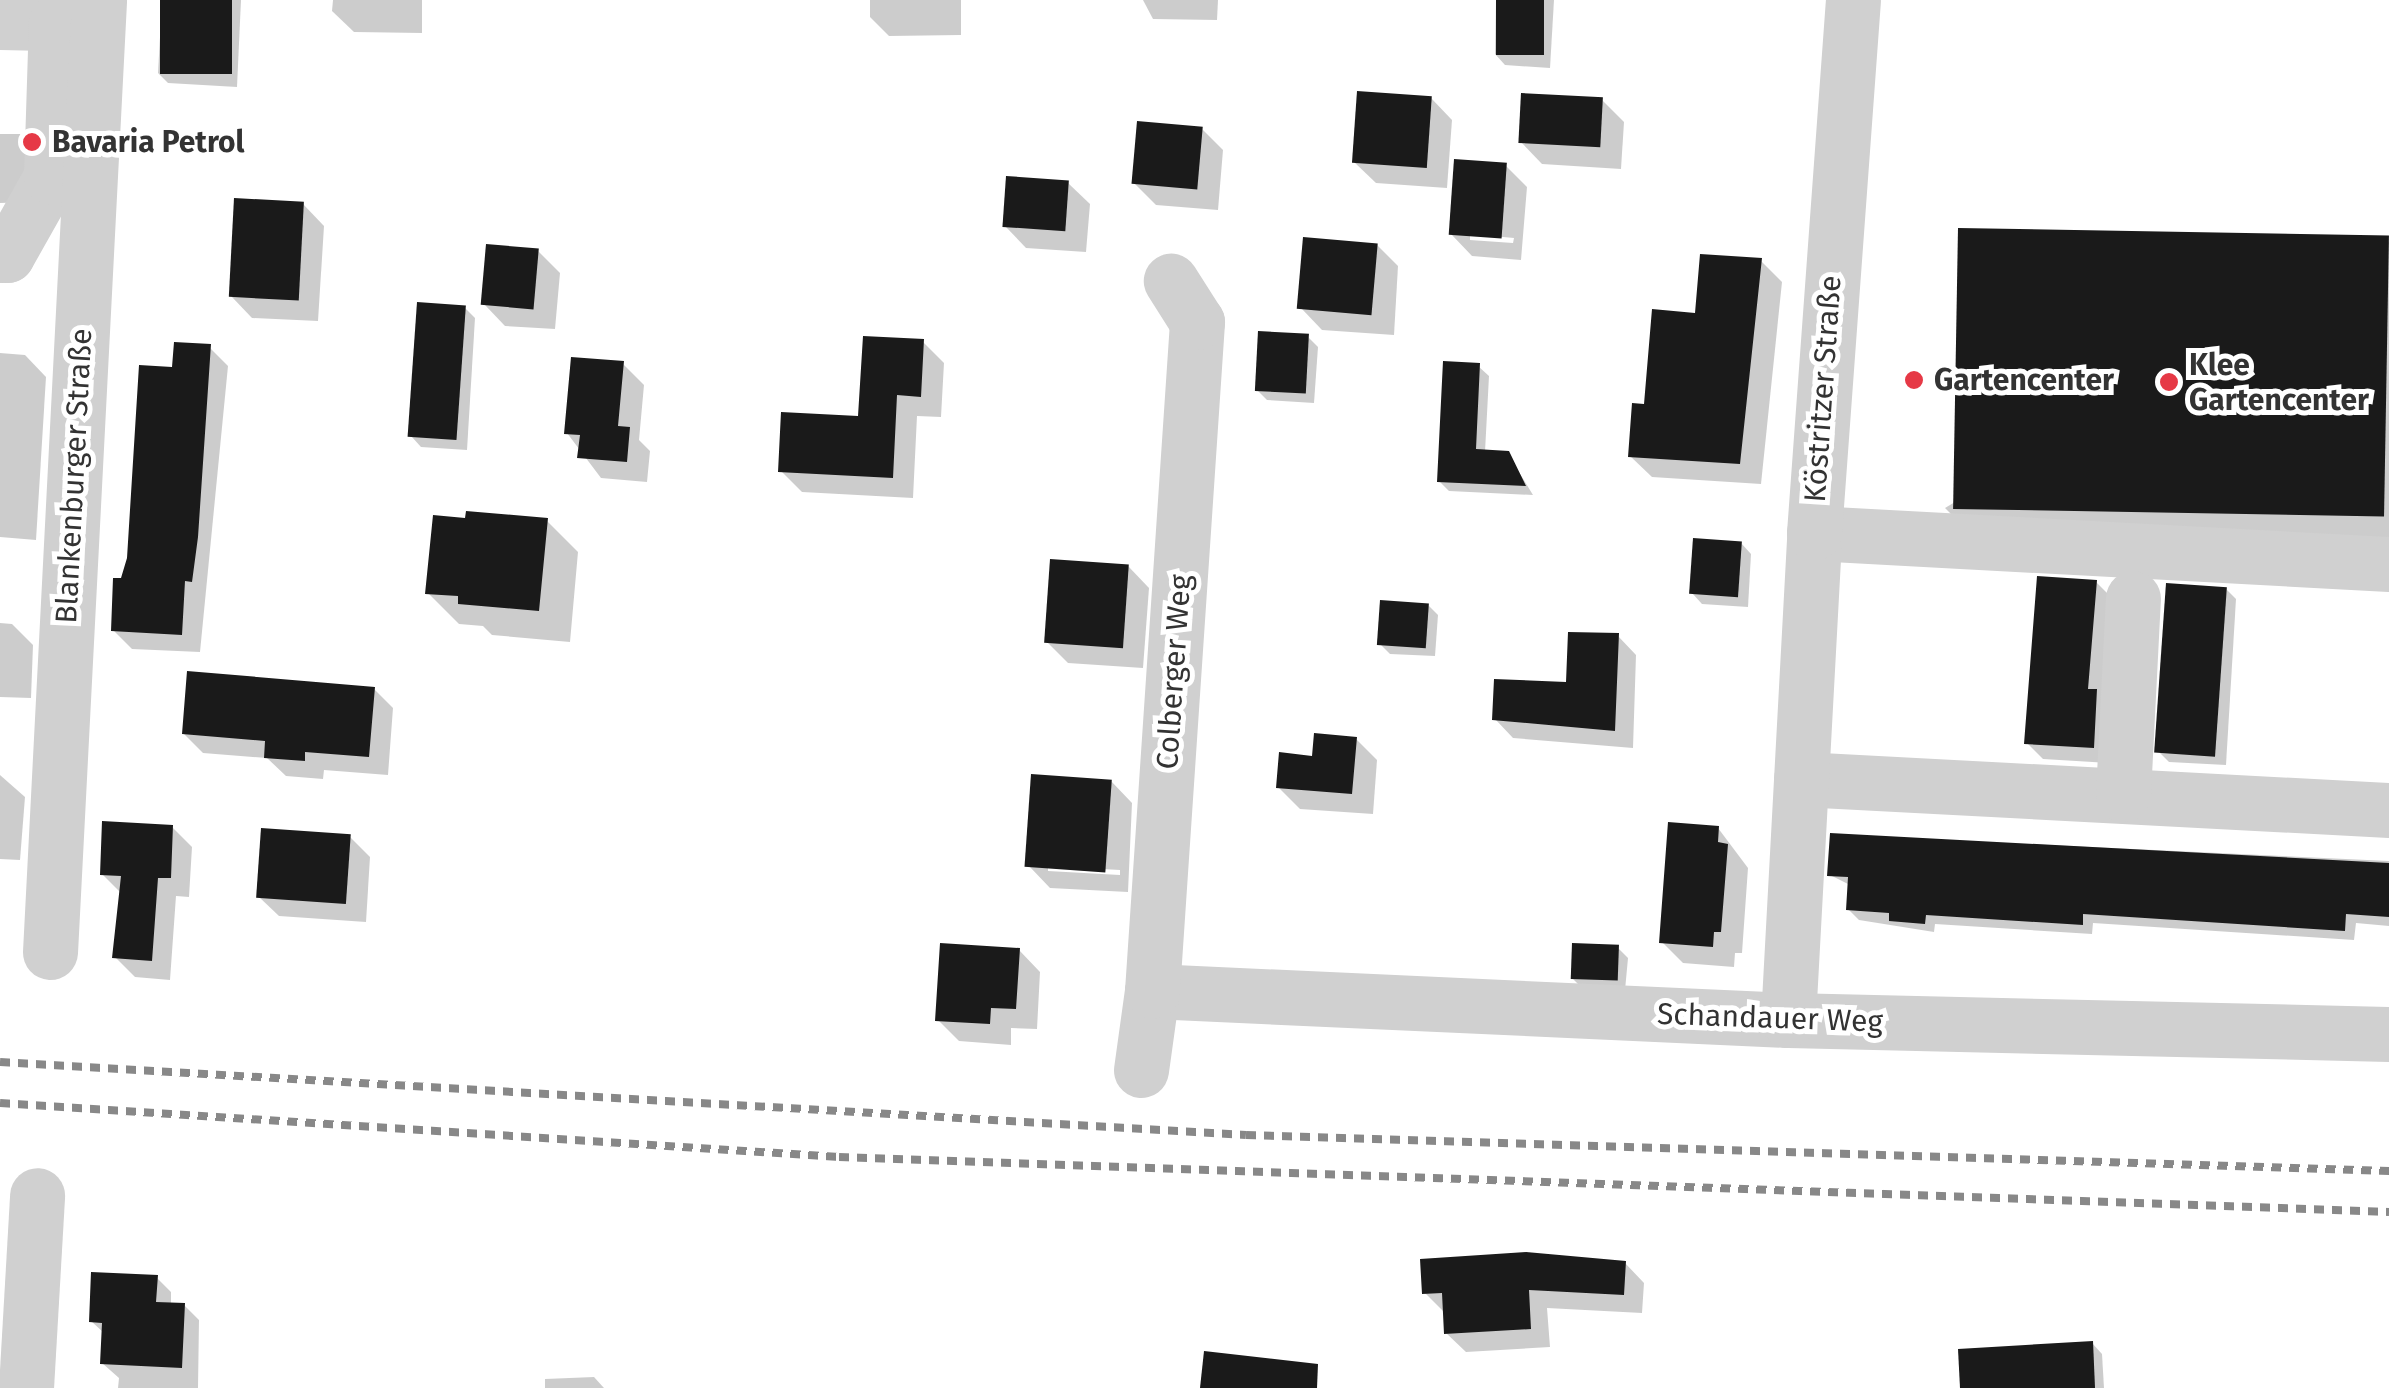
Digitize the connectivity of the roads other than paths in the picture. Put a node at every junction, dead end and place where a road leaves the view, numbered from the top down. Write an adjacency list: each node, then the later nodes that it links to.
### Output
1 (1853, 0): 6 (street, Köstritzer Straße)
2 (84, 16): 3 (street); 4 (street); 12 (street, Blankenburger Straße)
3 (0, 22)
4 (0, 255)
5 (1171, 280): 13 (street, Colberger Weg)
6 (1814, 533): 7 (street); 9 (street, Köstritzer Straße)
7 (2389, 564)
8 (2133, 598): 10 (street)
9 (1801, 779): 10 (street); 14 (street, Köstritzer Straße)
10 (2123, 794): 11 (street)
11 (2389, 810)
12 (50, 952)
13 (1152, 990): 14 (street, Schandauer Weg); 16 (street, Colberger Weg)
14 (1788, 1020): 15 (street, Schandauer Weg)
15 (2389, 1034)
16 (1141, 1070)
17 (37, 1196): 18 (street)
18 (26, 1388)

